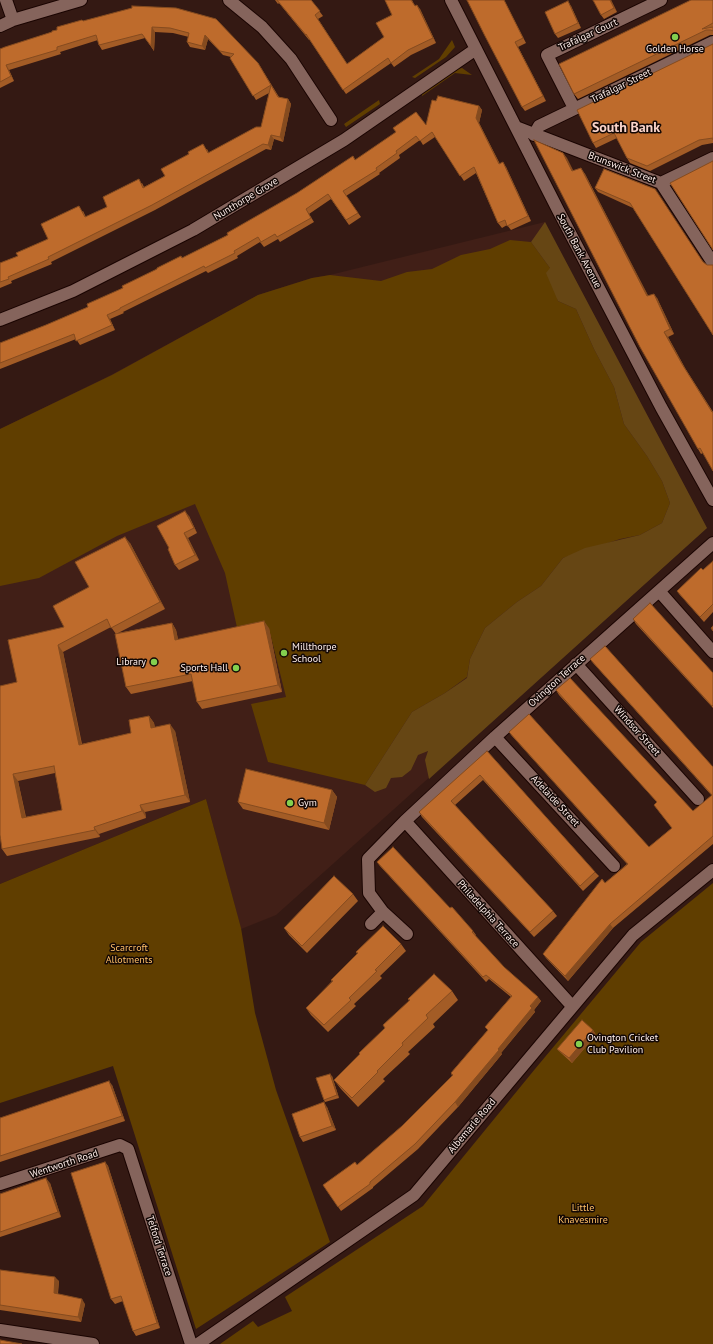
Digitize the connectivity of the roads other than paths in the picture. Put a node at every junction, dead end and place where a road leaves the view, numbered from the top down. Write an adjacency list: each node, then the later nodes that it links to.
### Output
1 (6, 0): 6 (street)
2 (81, 0): 6 (street)
3 (229, 0): 11 (street)
4 (451, 0): 9 (street, South Bank Avenue)
5 (662, 0): 10 (street, Trafalgar Court)
6 (13, 20): 7 (street)
7 (0, 26)
8 (713, 42): 10 (street, Trafalgar Street)
9 (476, 49): 12 (street, South Bank Avenue); 17 (street, Nunthorpe Grove)
10 (574, 108): 13 (street, Trafalgar Street)
11 (331, 120)
12 (516, 128): 13 (street, Brunswick Street); 18 (street, South Bank Avenue)
13 (534, 135): 15 (street, Brunswick Street)
14 (713, 158): 15 (street)
15 (661, 183): 16 (street, Brunswick Street)
16 (713, 263)
17 (0, 320)
18 (713, 500)
19 (713, 544): 20 (street, Ovington Terrace)
20 (659, 591): 21 (street); 22 (street, Ovington Terrace)
21 (713, 652)
22 (576, 664): 23 (street, Ovington Terrace); 24 (street, Windsor Street)
23 (495, 737): 25 (street, Ovington Terrace); 26 (street, Adelaide Street)
24 (698, 799)
25 (405, 822): 28 (street, Ovington Terrace); 31 (street, Philadelphia Terrace)
26 (614, 866)
27 (713, 870): 31 (street, Albemarle Road)
28 (383, 912): 29 (street); 30 (street, Ovington Terrace)
29 (371, 924)
30 (407, 934)
31 (572, 1006): 37 (street, Albemarle Road)
32 (128, 1149): 33 (street, Wentworth Road); 36 (street, Telford Terrace)
33 (0, 1184)
34 (0, 1330): 35 (street)
35 (93, 1344)
36 (191, 1344)
37 (198, 1344)

